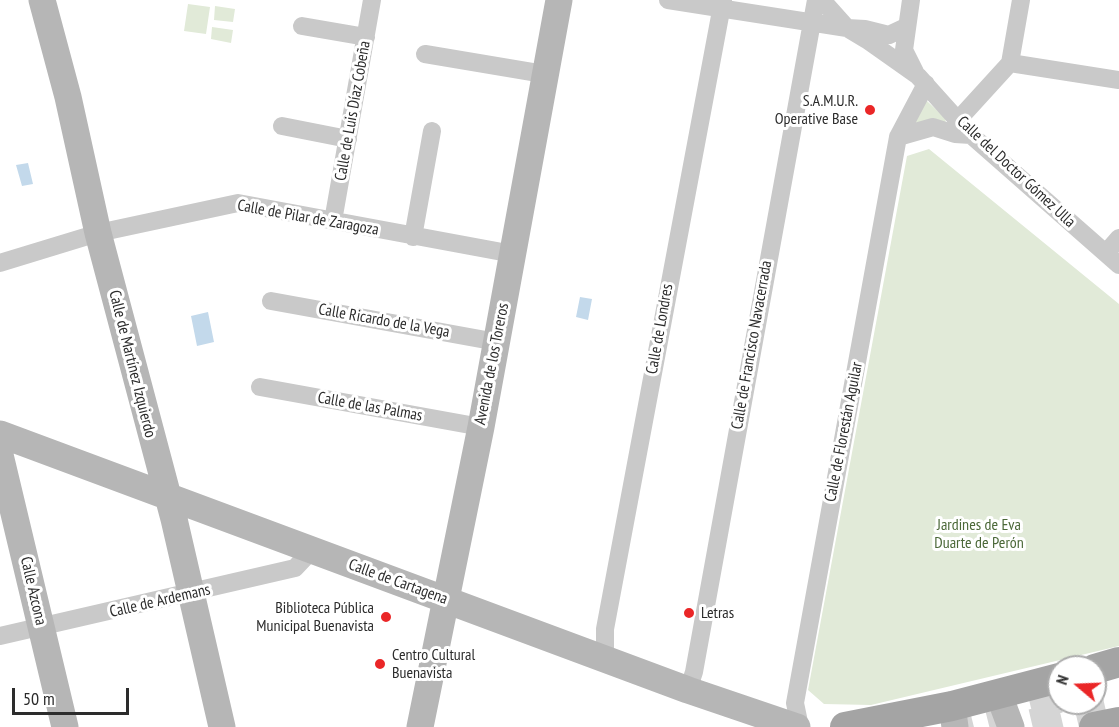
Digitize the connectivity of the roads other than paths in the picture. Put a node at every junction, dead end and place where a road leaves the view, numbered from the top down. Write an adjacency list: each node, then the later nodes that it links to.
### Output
1 (42, 0): 27 (street, Calle de Martínez Izquierdo)
2 (372, 0): 14 (street, Calle de Luis Díaz Cobeña)
3 (559, 0): 17 (street, Avenida de los Toreros)
4 (668, 0): 9 (street)
5 (816, 0): 10 (street, Calle de Francisco Navacerrada)
6 (822, 0): 13 (street)
7 (911, 0): 12 (street)
8 (1021, 0): 16 (street)
9 (722, 4): 10 (street); 45 (street, Calle de Londres)
10 (811, 24): 13 (street); 47 (street, Calle de Francisco Navacerrada)
11 (302, 26): 14 (street)
12 (906, 27): 13 (street); 18 (street)
13 (847, 28): 18 (street)
14 (366, 37): 25 (street, Calle de Luis Díaz Cobeña)
15 (425, 54): 17 (street)
16 (1010, 63): 19 (street); 20 (street)
17 (544, 74): 30 (street, Avenida de los Toreros)
18 (922, 80): 20 (street, Calle del Doctor Gómez Ulla); 24 (street, Calle de Florestán Aguilar)
19 (1119, 80)
20 (958, 120): 23 (street, Calle del Doctor Gómez Ulla)
21 (282, 126): 25 (street)
22 (432, 131): 28 (street)
23 (971, 135): 24 (street); 31 (street, Calle del Doctor Gómez Ulla)
24 (898, 137): 54 (street, Calle de Florestán Aguilar)
25 (348, 139): 26 (street, Calle de Luis Díaz Cobeña)
26 (333, 221): 27 (street, Calle de Pilar de Zaragoza); 28 (street, Calle de Pilar de Zaragoza)
27 (98, 233): 32 (street, Calle de Pilar de Zaragoza); 39 (street, Calle de Martínez Izquierdo)
28 (413, 237): 30 (street, Calle de Pilar de Zaragoza)
29 (1119, 238): 31 (street)
30 (513, 254): 34 (street, Avenida de los Toreros)
31 (1112, 259)
32 (0, 262)
33 (271, 301): 34 (street, Calle Ricardo de la Vega)
34 (497, 342): 36 (street, Avenida de los Toreros)
35 (260, 387): 36 (street, Calle de las Palmas)
36 (481, 427): 42 (street, Avenida de los Toreros)
37 (0, 434): 39 (street, Calle de Cartagena)
38 (0, 455): 43 (street, Calle Azcona)
39 (165, 495): 40 (street, Calle de Cartagena); 41 (street, Calle de Martínez Izquierdo)
40 (312, 550): 41 (street, Calle de Ardemans); 42 (street, Calle de Cartagena)
41 (191, 594): 43 (street, Calle de Ardemans); 52 (street, Calle de Martínez Izquierdo)
42 (445, 599): 45 (street, Calle de Cartagena); 53 (street, Avenida de los Toreros)
43 (41, 627): 44 (street, Calle de Ardemans); 51 (street, Calle Azcona)
44 (0, 636)
45 (605, 659): 47 (street, Calle de Cartagena)
46 (1047, 681): 48 (main road)
47 (688, 690): 54 (street, Calle de Cartagena)
48 (999, 695): 49 (main road); 56 (street)
49 (953, 717): 55 (main road)
50 (1119, 722): 57 (main road)
51 (65, 727)
52 (222, 727)
53 (420, 727)
54 (799, 727)
55 (845, 727)
56 (1011, 727)
57 (1094, 727)

